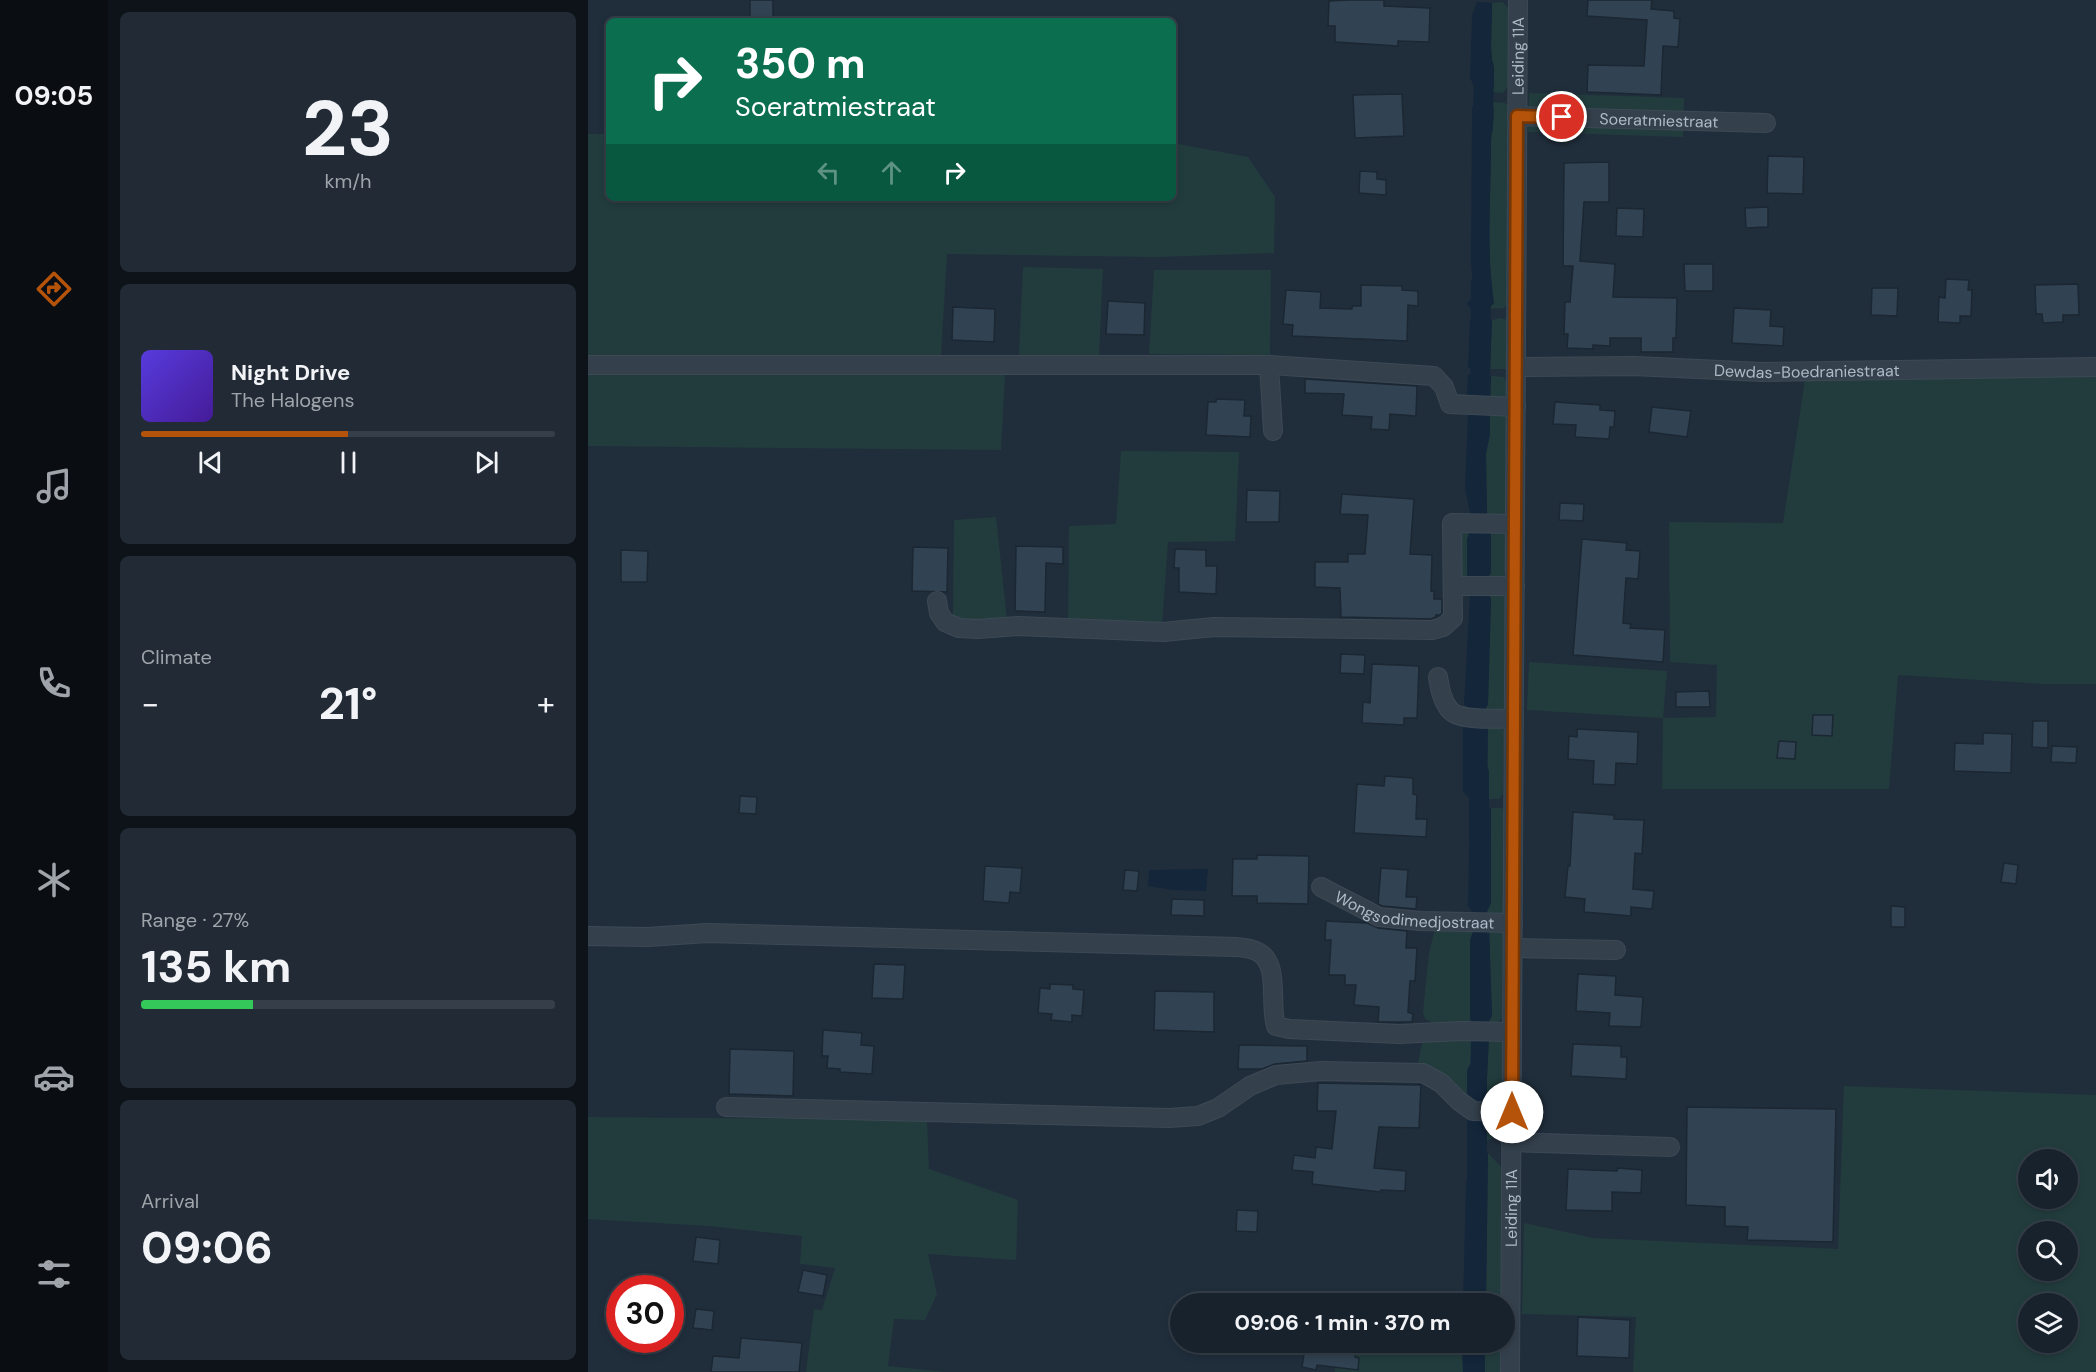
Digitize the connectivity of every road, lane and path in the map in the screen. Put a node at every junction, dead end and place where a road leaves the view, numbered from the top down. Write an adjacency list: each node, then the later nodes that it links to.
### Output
1 (1518, 0): 2 (street, Leiding 11A)
2 (1517, 116): 3 (street, Soeratmiestraat); 7 (street, Leiding 11A)
3 (1766, 123)
4 (588, 365): 5 (street)
5 (1269, 365): 8 (street); 9 (street)
6 (2096, 367): 7 (street, Dewdas-Boedraniestraat)
7 (1516, 368): 8 (street, Leiding 11A)
8 (1509, 406): 10 (street, Leiding 11A)
9 (1273, 430)
10 (1508, 524): 11 (street); 12 (street, Leiding 11A)
11 (1462, 586): 12 (street); 13 (street)
12 (1510, 586): 15 (street, Leiding 11A)
13 (937, 601)
14 (1438, 678): 15 (street)
15 (1514, 719): 17 (street, Leiding 11A)
16 (1321, 886): 17 (street, Wongsodimedjostraat)
17 (1513, 922): 19 (street, Leiding 11A)
18 (588, 936): 21 (street)
19 (1513, 948): 20 (street); 21 (street, Leiding 11A)
20 (1616, 950)
21 (1509, 1032): 23 (street, Leiding 11A)
22 (726, 1107): 23 (street)
23 (1512, 1112): 24 (street, Leiding 11A)
24 (1511, 1142): 25 (street); 26 (street, Leiding 11A)
25 (1670, 1147)
26 (1510, 1372)

